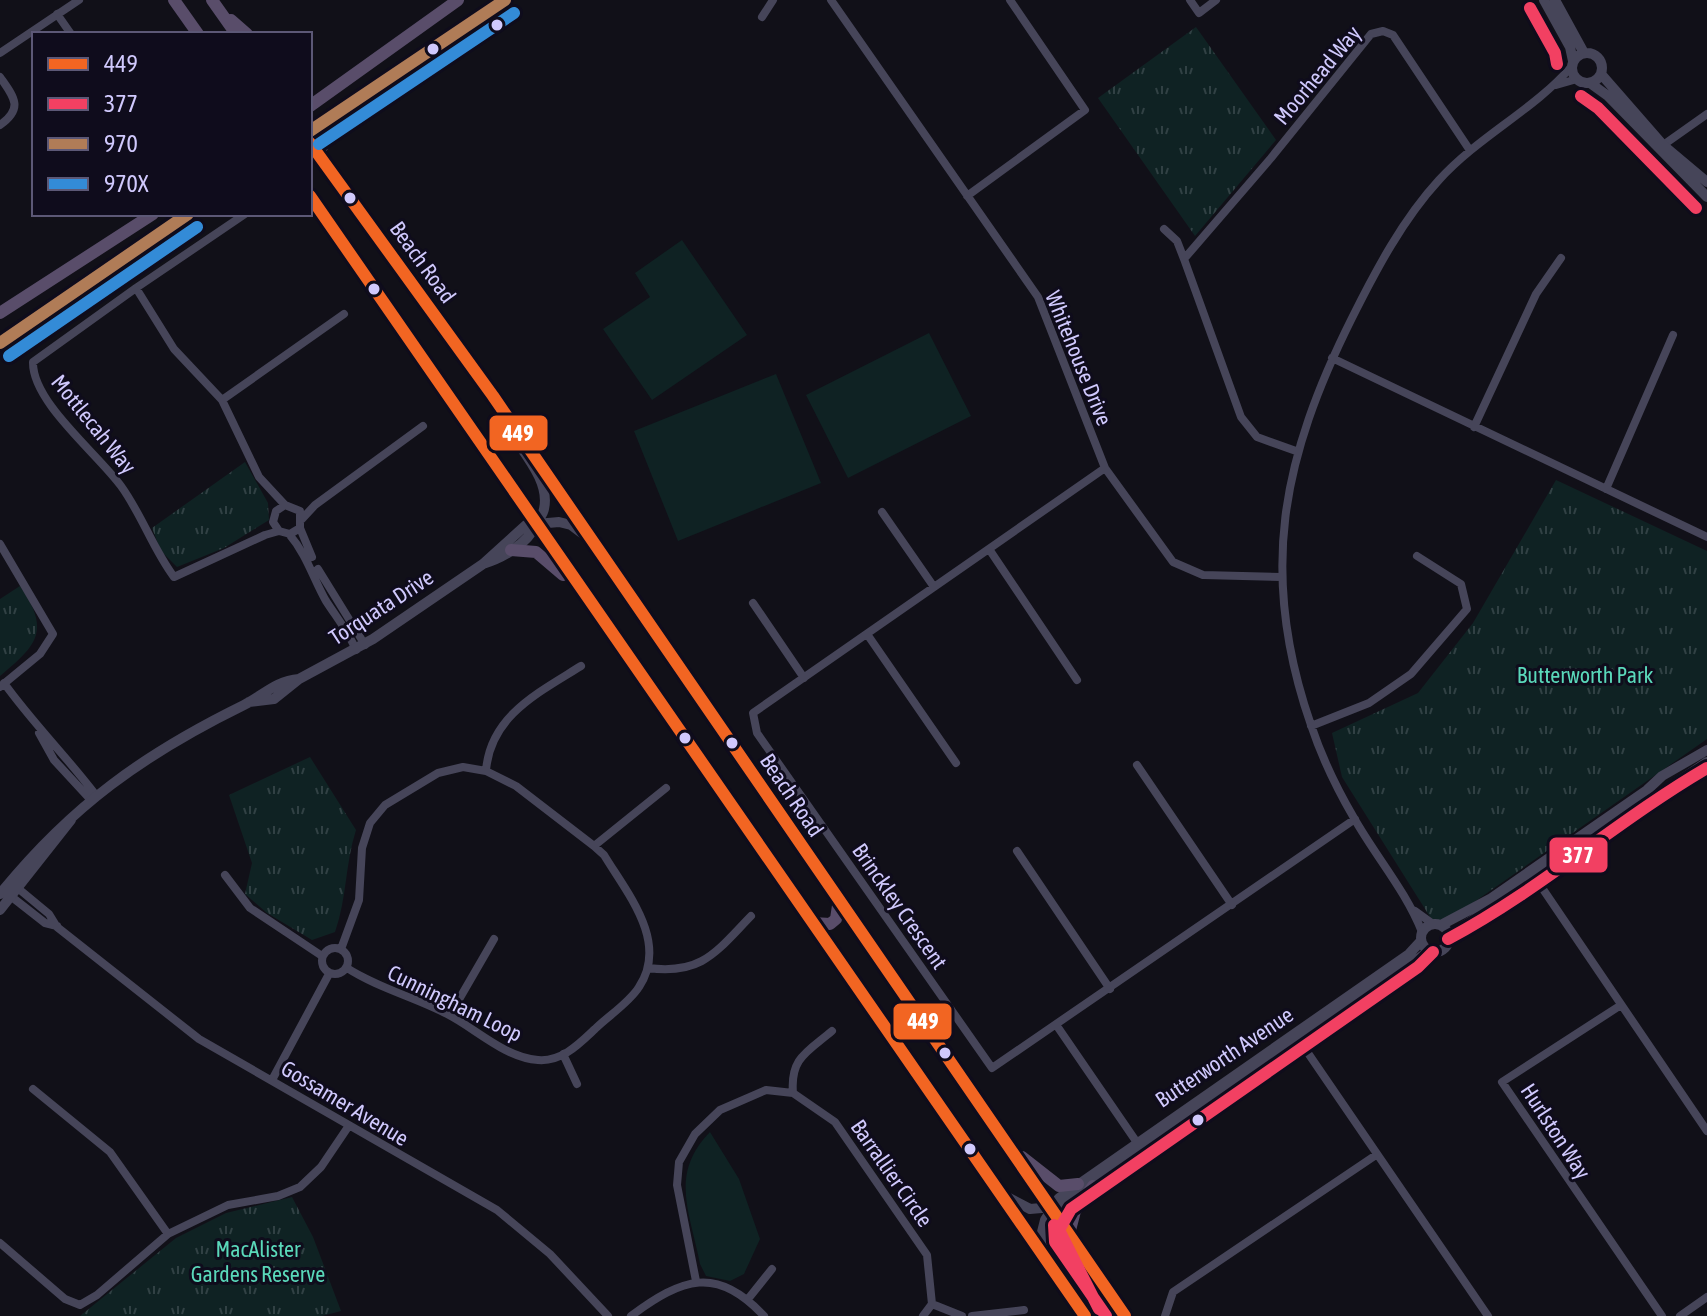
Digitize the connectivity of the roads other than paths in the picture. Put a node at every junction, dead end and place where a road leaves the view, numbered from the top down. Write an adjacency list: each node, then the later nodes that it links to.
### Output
1 (79, 0): 14 (street)
2 (174, 0): 17 (main road)
3 (212, 0): 13 (main road)
4 (458, 0): 29 (main road)
5 (505, 0): 20 (main road)
6 (773, 0): 15 (street)
7 (831, 0): 37 (street, Whitehouse Drive)
8 (1010, 0): 37 (street)
9 (1190, 0): 10 (street)
10 (1216, 0)
11 (1544, 0): 23 (street)
12 (1555, 0): 22 (street)
13 (222, 13): 18 (main road); 19 (main road)
14 (57, 14): 16 (street); 21 (street)
15 (762, 17)
16 (70, 32)
17 (197, 32)
18 (235, 32)
19 (245, 32)
20 (440, 45): 32 (main road); 34 (main road)
21 (0, 53)
22 (1584, 53): 23 (street); 24 (street)
23 (1572, 64): 26 (street); 28 (street)
24 (1601, 74): 27 (street); 33 (street)
25 (0, 77): 31 (street)
26 (1577, 79): 27 (street); 28 (street)
27 (1590, 83): 33 (street)
28 (1555, 85): 35 (street)
29 (313, 102)
30 (1707, 114): 33 (street)
31 (0, 125)
32 (312, 130)
33 (1660, 147): 36 (street); 38 (street)
34 (314, 148): 55 (main road, Beach Road)
35 (1469, 149): 47 (street, Moorhead Way); 53 (street)
36 (1707, 182)
37 (967, 196): 59 (street, Whitehouse Drive)
38 (1707, 197)
39 (312, 199): 45 (main road)
40 (312, 210): 45 (main road)
41 (150, 216): 49 (main road)
42 (185, 216): 52 (main road)
43 (242, 216): 48 (street)
44 (1164, 229): 47 (street)
45 (343, 241): 69 (main road)
46 (1561, 258): 57 (street)
47 (1184, 259): 58 (street)
48 (136, 288): 54 (street); 72 (street, Mottlecah Way)
49 (0, 313)
50 (344, 314): 54 (street)
51 (1673, 335): 60 (street)
52 (0, 343)
53 (1332, 358): 57 (street); 58 (street)
54 (222, 400): 61 (street)
55 (498, 403): 69 (street); 74 (main road, Beach Road)
56 (423, 426): 63 (street)
57 (1474, 427): 60 (street)
58 (1296, 451): 80 (street)
59 (1105, 468): 76 (street, Brinckley Crescent); 80 (street, Whitehouse Drive)
60 (1606, 489): 73 (street)
61 (271, 493): 62 (street); 65 (street)
62 (285, 505): 64 (street); 65 (street)
63 (315, 505): 64 (street); 68 (street)
64 (296, 507): 68 (street)
65 (276, 511): 67 (street)
66 (882, 512): 81 (street)
67 (273, 522): 70 (street); 72 (street)
68 (301, 524): 71 (street); 85 (street)
69 (536, 525): 74 (street); 77 (street, Torquata Drive); 79 (street, Torquata Drive); 83 (main road)
70 (279, 531): 71 (street); 72 (street, Mottlecah Way)
71 (289, 534): 85 (street)
72 (265, 535)
73 (1707, 537)
74 (593, 542): 104 (main road, Beach Road)
75 (0, 544): 89 (street)
76 (989, 549): 81 (street, Brinckley Crescent); 88 (street)
77 (511, 550): 79 (street, Torquata Drive); 83 (main road)
78 (1417, 556): 90 (street)
79 (483, 564): 85 (street, Torquata Drive)
80 (1281, 577): 90 (street)
81 (934, 587): 84 (street, Brinckley Crescent)
82 (753, 603): 87 (street)
83 (597, 613): 109 (main road)
84 (867, 634): 87 (street, Brinckley Crescent); 93 (street)
85 (360, 647): 97 (street, Torquata Drive)
86 (581, 666): 95 (street)
87 (804, 678): 123 (street, Brinckley Crescent)
88 (1077, 680)
89 (2, 685): 97 (street)
90 (1311, 726): 98 (street)
91 (1707, 750): 102 (street)
92 (1707, 762): 102 (street)
93 (956, 763)
94 (1137, 765): 105 (street)
95 (486, 771): 99 (street); 114 (street)
96 (666, 788): 99 (street)
97 (92, 797): 103 (street, Torquata Drive)
98 (1355, 819): 105 (street, Brinckley Crescent); 107 (street)
99 (594, 846): 118 (street)
100 (1017, 851): 120 (street)
101 (225, 875): 116 (street)
102 (1533, 876): 110 (street); 111 (street); 121 (street)
103 (8, 890): 106 (street, Torquata Drive); 127 (street, Gossamer Avenue)
104 (839, 899): 109 (main road); 133 (main road, Beach Road)
105 (1232, 905): 120 (street, Brinckley Crescent)
106 (0, 910)
107 (1414, 910): 110 (street); 112 (street)
108 (751, 916): 118 (street)
109 (813, 923): 138 (main road)
110 (1437, 925): 111 (street); 112 (street, Butterworth Avenue)
111 (1449, 936): 115 (street, Butterworth Avenue)
112 (1422, 937): 115 (street); 125 (street, Butterworth Avenue)
113 (494, 939): 122 (street)
114 (341, 949): 116 (street); 117 (street)
115 (1429, 951): 125 (street, Butterworth Avenue)
116 (322, 956): 119 (street)
117 (347, 968): 119 (street); 122 (street, Cunningham Loop)
118 (648, 968): 126 (street)
119 (329, 974): 127 (street)
120 (1110, 989): 123 (street, Brinckley Crescent)
121 (1621, 1005): 132 (street); 160 (street, Hurlston Way)
122 (450, 1015): 126 (street, Cunningham Loop)
123 (1057, 1026): 134 (street)
124 (832, 1031): 130 (street)
125 (1298, 1038): 134 (street, Butterworth Avenue); 135 (street)
126 (563, 1054): 128 (street)
127 (272, 1080): 131 (street, Gossamer Avenue)
128 (577, 1084)
129 (33, 1089): 140 (street)
130 (793, 1093): 144 (street); 148 (street, Barrallier Circle)
131 (348, 1127): 140 (street); 150 (street, Gossamer Avenue)
132 (1707, 1131)
133 (1008, 1144): 136 (main road); 139 (main road, Beach Road)
134 (1139, 1146): 136 (street, Butterworth Avenue); 137 (street, Butterworth Avenue)
135 (1376, 1155): 158 (street); 159 (street)
136 (1078, 1184): 139 (street, Butterworth Avenue)
137 (1093, 1186): 139 (street, Butterworth Avenue); 141 (main road)
138 (1001, 1193): 139 (street); 145 (main road)
139 (1052, 1209): 141 (main road, Beach Road); 145 (street)
140 (168, 1234): 142 (street)
141 (1069, 1234): 157 (main road, Beach Road)
142 (0, 1243)
143 (772, 1269): 147 (street)
144 (696, 1281): 147 (street); 151 (street)
145 (1073, 1297): 156 (main road)
146 (1707, 1297): 161 (street)
147 (748, 1299): 152 (street)
148 (932, 1304): 153 (street); 154 (street)
149 (1024, 1310): 155 (street)
150 (608, 1316)
151 (631, 1316)
152 (764, 1316)
153 (923, 1316)
154 (962, 1316)
155 (972, 1316)
156 (1085, 1316)
157 (1125, 1316)
158 (1165, 1316)
159 (1488, 1316)
160 (1662, 1316)
161 (1680, 1316)

